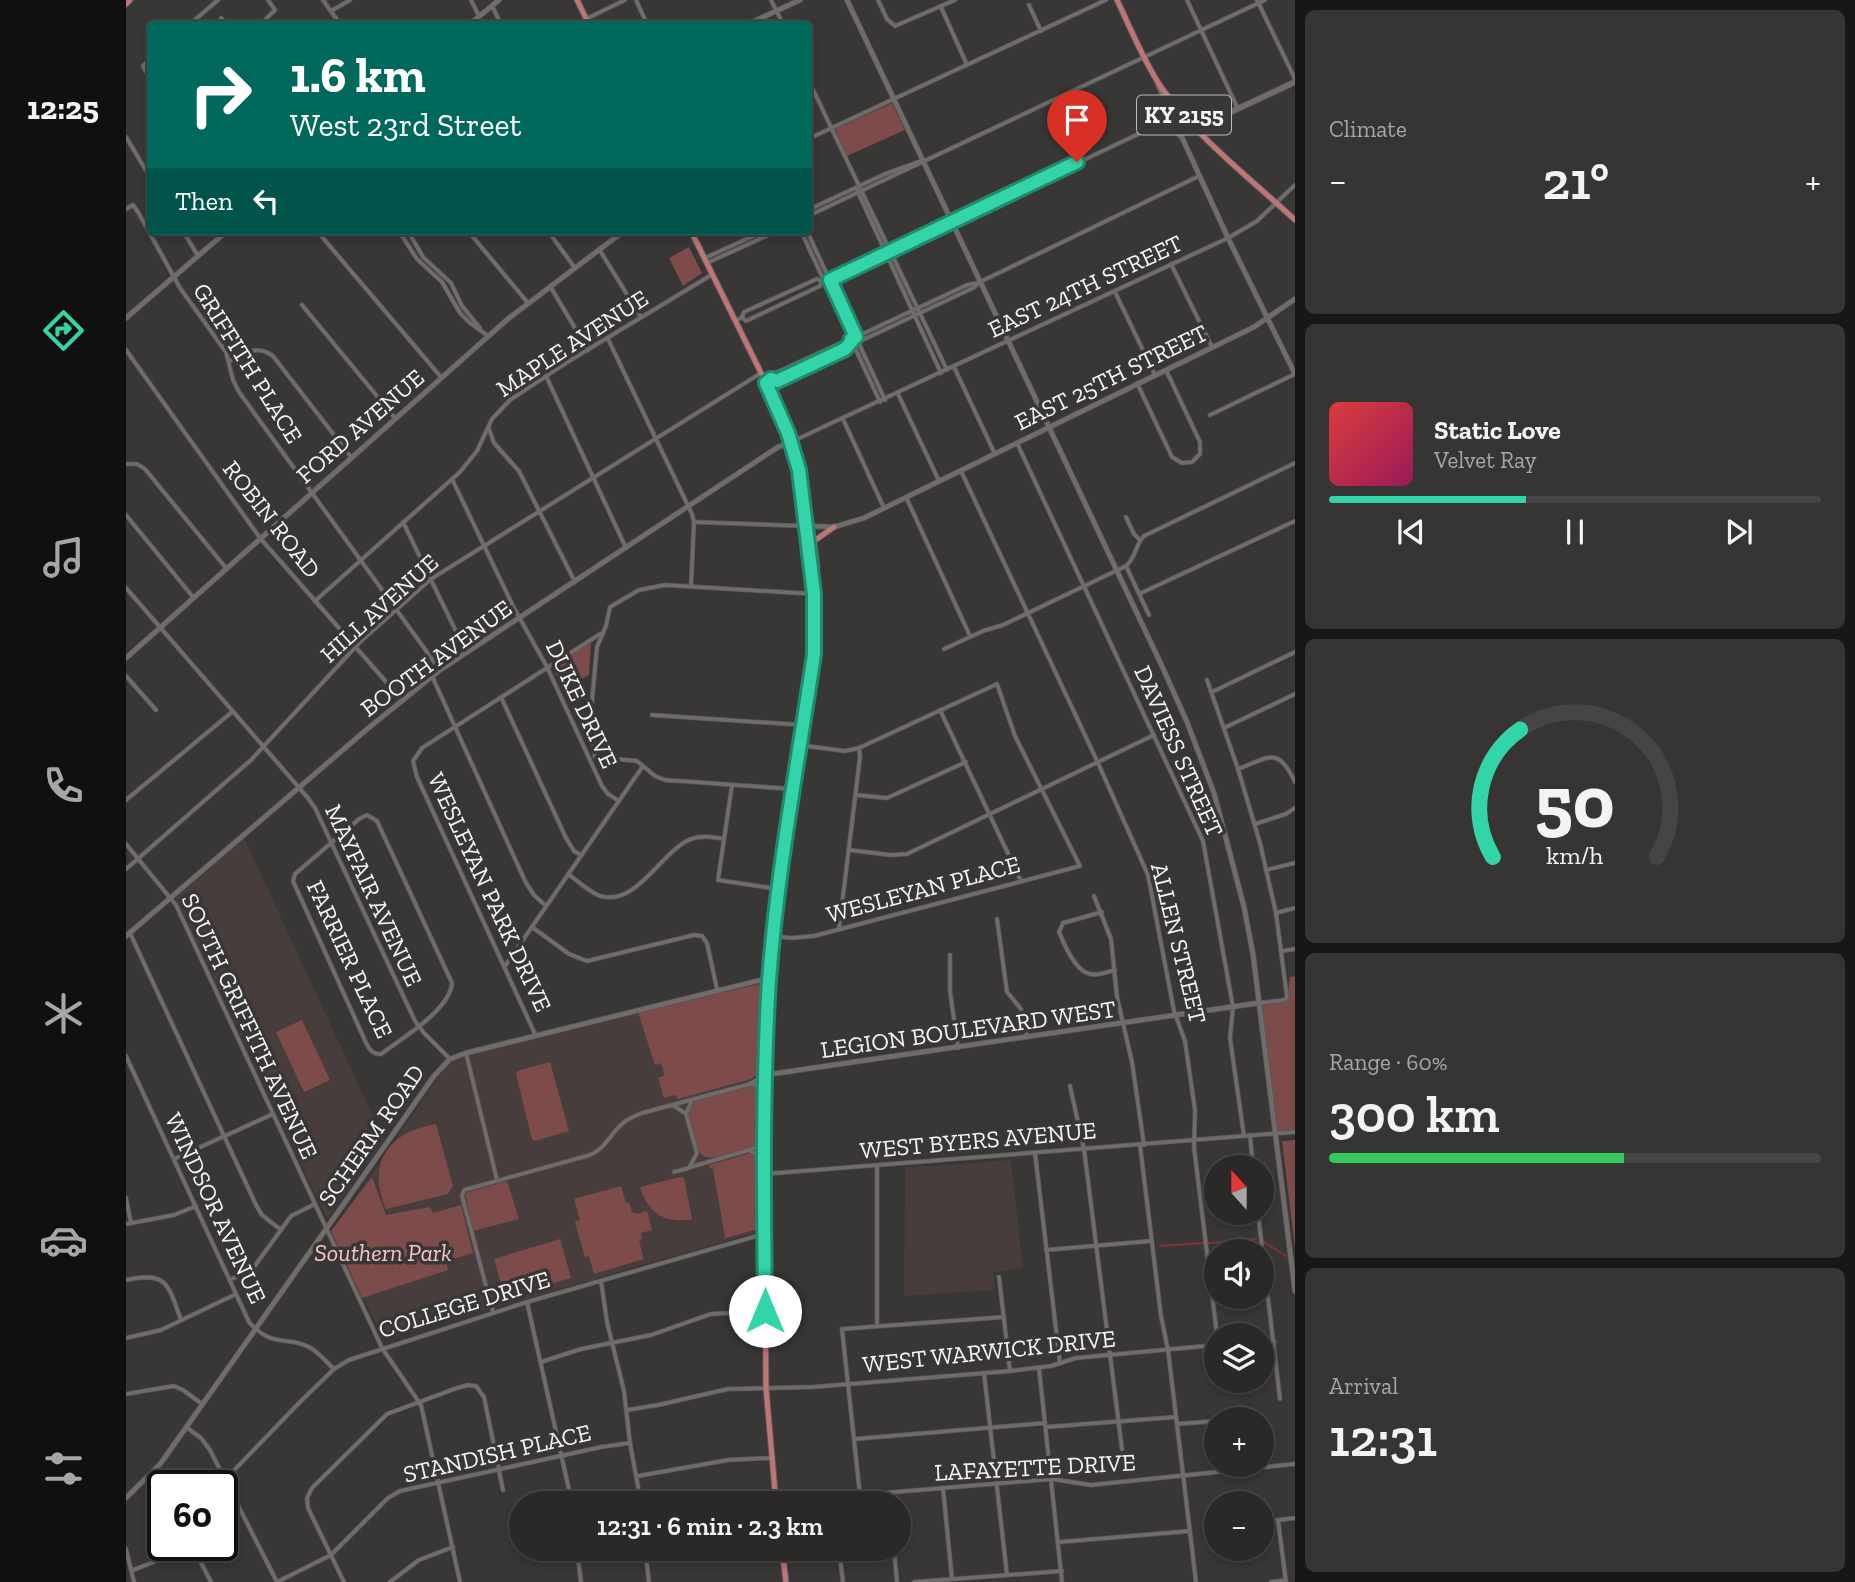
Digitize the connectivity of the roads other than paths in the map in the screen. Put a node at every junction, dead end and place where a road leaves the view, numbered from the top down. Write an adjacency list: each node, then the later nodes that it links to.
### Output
1 (218, 0): 27 (street)
2 (268, 0): 29 (street)
3 (323, 0): 23 (street)
4 (350, 0): 23 (street)
5 (471, 0): 25 (street)
6 (499, 0): 21 (street)
7 (578, 0): 33 (main road)
8 (625, 0): 34 (street)
9 (636, 0): 35 (street)
10 (771, 0): 24 (street)
11 (800, 0): 24 (street)
12 (847, 0): 45 (street)
13 (878, 0): 22 (street)
14 (955, 0): 22 (street)
15 (1106, 0): 39 (street)
16 (1117, 0): 40 (main road, KY 2155)
17 (1187, 0): 38 (street)
18 (1265, 0): 19 (street)
19 (1258, 1): 38 (street); 43 (street)
20 (1028, 5): 39 (street)
21 (492, 6): 25 (street); 32 (street)
22 (941, 7): 41 (street)
23 (331, 11): 30 (street)
24 (777, 11): 36 (street); 37 (street)
25 (480, 16): 31 (street)
26 (221, 18): 28 (street)
27 (194, 21)
28 (224, 21)
29 (264, 21)
30 (336, 21)
31 (474, 21)
32 (500, 21)
33 (588, 21)
34 (590, 21)
35 (646, 21)
36 (755, 21)
37 (782, 21)
38 (1201, 30): 40 (street); 46 (street)
39 (1041, 31): 41 (street)
40 (1144, 57): 42 (main road, KY 2155); 53 (street)
41 (967, 65): 45 (street)
42 (1150, 68): 47 (street); 48 (main road, KY 2155)
43 (1295, 81): 46 (main road)
44 (812, 87): 49 (street)
45 (894, 99): 49 (street); 53 (street)
46 (1238, 109): 48 (main road)
47 (1172, 118): 50 (street); 63 (street)
48 (1195, 126): 50 (main road); 58 (main road, KY 2155)
49 (832, 128): 52 (street); 57 (street)
50 (1179, 132): 55 (street)
51 (126, 137): 54 (street)
52 (812, 137)
53 (923, 161): 57 (street); 63 (street)
54 (147, 172)
55 (1199, 176): 79 (street); 89 (street)
56 (1295, 185): 58 (street, EAST 24TH STREET)
57 (859, 190): 59 (street); 61 (street); 81 (street)
58 (1276, 203): 62 (main road, KY 2155); 79 (street, EAST 24TH STREET)
59 (812, 208)
60 (126, 209): 64 (street, GRIFFITH PLACE)
61 (812, 214)
62 (1295, 220)
63 (951, 222): 81 (street); 89 (street)
64 (147, 228)
65 (151, 235): 87 (street, GRIFFITH PLACE)
66 (185, 235): 82 (street)
67 (222, 235): 82 (street)
68 (320, 235): 119 (street)
69 (402, 235): 102 (street)
70 (410, 235): 102 (street)
71 (471, 235): 93 (street)
72 (551, 235): 85 (street)
73 (618, 235): 80 (street, FORD AVENUE)
74 (693, 235): 83 (main road)
75 (756, 235): 83 (street)
76 (768, 235): 83 (street)
77 (803, 235): 88 (street)
78 (808, 235): 88 (street)
79 (1228, 238): 84 (street, EAST 24TH STREET); 100 (street)
80 (599, 249): 85 (street, FORD AVENUE); 98 (street)
81 (888, 251): 88 (street); 95 (street); 96 (street)
82 (198, 256): 87 (street)
83 (706, 261): 86 (main road)
84 (1171, 264): 91 (street, EAST 24TH STREET); 107 (street)
85 (575, 268): 90 (street, FORD AVENUE)
86 (712, 274): 98 (street, MAPLE AVENUE); 101 (main road)
87 (174, 278): 99 (street); 110 (street, GRIFFITH PLACE)
88 (825, 280): 101 (street); 101 (street); 105 (street)
89 (980, 282): 96 (street); 106 (street)
90 (550, 286): 93 (street, FORD AVENUE); 109 (street)
91 (1115, 292): 106 (street, EAST 24TH STREET); 117 (street)
92 (1295, 299): 100 (street, EAST 25TH STREET)
93 (528, 303): 103 (street, FORD AVENUE)
94 (302, 305): 125 (street)
95 (912, 310): 96 (street); 97 (street); 105 (street)
96 (919, 310): 97 (street); 112 (street)
97 (914, 316): 105 (street); 115 (street)
98 (641, 317): 104 (street, MAPLE AVENUE)
99 (126, 318)
100 (1268, 318): 107 (street, EAST 25TH STREET); 116 (street)
101 (739, 319): 114 (main road)
102 (481, 330): 103 (street)
103 (488, 336): 119 (street, FORD AVENUE)
104 (607, 338): 109 (street, MAPLE AVENUE); 129 (street)
105 (853, 341): 120 (street); 123 (street)
106 (1008, 342): 111 (street, EAST 24TH STREET); 128 (street)
107 (1212, 347): 113 (street, EAST 25TH STREET)
108 (126, 350): 154 (street, ROBIN ROAD)
109 (588, 350): 118 (street, MAPLE AVENUE)
110 (229, 361): 135 (street); 142 (street, GRIFFITH PLACE)
111 (954, 367): 112 (street, EAST 24TH STREET); 134 (street)
112 (947, 370): 115 (street, EAST 24TH STREET)
113 (1166, 370): 117 (street, EAST 25TH STREET); 121 (street)
114 (761, 373): 120 (main road); 129 (street, HILL AVENUE)
115 (941, 373): 122 (street, EAST 24TH STREET)
116 (1295, 374): 124 (street)
117 (1156, 375): 121 (street, EAST 25TH STREET)
118 (546, 376): 127 (street, MAPLE AVENUE); 139 (street)
119 (441, 377): 125 (street, FORD AVENUE)
120 (768, 381): 130 (main road)
121 (1137, 383): 128 (street, EAST 25TH STREET)
122 (898, 394): 123 (street, EAST 24TH STREET); 141 (street)
123 (883, 401): 126 (street, EAST 24TH STREET)
124 (1210, 415)
125 (396, 418): 135 (street, FORD AVENUE)
126 (843, 419): 130 (street, EAST 24TH STREET); 145 (street)
127 (488, 427): 131 (street, MAPLE AVENUE); 132 (street)
128 (1048, 427): 133 (street, EAST 25TH STREET); 161 (street)
129 (655, 438): 139 (street, HILL AVENUE); 144 (street)
130 (791, 442): 144 (street, BOOTH AVENUE); 152 (main road)
131 (481, 443): 132 (street); 140 (street, MAPLE AVENUE)
132 (494, 443): 146 (street)
133 (1017, 443): 134 (street, EAST 25TH STREET); 166 (street, DAVIESS STREET)
134 (995, 454): 138 (street, EAST 25TH STREET)
135 (351, 457): 142 (street, FORD AVENUE)
136 (1295, 463): 155 (street)
137 (126, 464): 160 (street)
138 (961, 471): 141 (street, EAST 25TH STREET); 173 (street, ALLEN STREET)
139 (593, 477): 146 (street, HILL AVENUE); 157 (street)
140 (452, 479): 149 (street, MAPLE AVENUE); 156 (street, DUKE DRIVE)
141 (939, 481): 143 (street, EAST 25TH STREET)
142 (311, 492): 154 (street, FORD AVENUE); 158 (street, GRIFFITH PLACE)
143 (906, 497): 145 (street, EAST 25TH STREET); 178 (street)
144 (688, 507): 150 (street); 157 (street, BOOTH AVENUE)
145 (884, 508): 153 (street, EAST 25TH STREET)
146 (539, 511): 156 (street, HILL AVENUE); 164 (street)
147 (126, 515): 170 (street)
148 (1126, 517): 155 (street)
149 (403, 522): 158 (street, MAPLE AVENUE); 163 (street)
150 (694, 522): 152 (street); 165 (street)
151 (1295, 522): 169 (street)
152 (806, 526): 153 (street); 162 (main road)
153 (834, 527): 162 (main road)
154 (260, 538): 160 (street, FORD AVENUE); 171 (street, ROBIN ROAD)
155 (1140, 540): 159 (street)
156 (484, 545): 163 (street, HILL AVENUE); 175 (street, DUKE DRIVE)
157 (626, 548): 164 (street, BOOTH AVENUE)
158 (361, 559): 171 (street, MAPLE AVENUE); 172 (street, GRIFFITH PLACE)
159 (1126, 566): 161 (street); 169 (street)
160 (226, 568): 170 (street, FORD AVENUE)
161 (1117, 570): 166 (street); 249 (street)
162 (812, 573): 168 (main road)
163 (431, 579): 172 (street, HILL AVENUE); 181 (street)
164 (575, 582): 175 (street, BOOTH AVENUE)
165 (691, 586): 168 (street); 177 (street)
166 (1084, 586): 173 (street); 200 (street, DAVIESS STREET)
167 (126, 588): 176 (street, MAYFAIR AVENUE)
168 (814, 594): 197 (main road)
169 (1139, 594): 174 (street)
170 (193, 597): 176 (street, FORD AVENUE)
171 (315, 601): 179 (street, ROBIN ROAD)
172 (397, 609): 179 (street, HILL AVENUE); 185 (street, GRIFFITH PLACE)
173 (1028, 613): 178 (street); 205 (street, ALLEN STREET)
174 (1149, 615)
175 (520, 617): 181 (street, BOOTH AVENUE); 184 (street, DUKE DRIVE)
176 (160, 628): 183 (street, FORD AVENUE); 195 (street, MAYFAIR AVENUE)
177 (602, 633): 184 (street, WESLEYAN PARK DRIVE); 206 (street)
178 (970, 636): 180 (street)
179 (356, 647): 192 (street, ROBIN ROAD); 202 (street, HILL AVENUE)
180 (944, 649)
181 (466, 652): 185 (street, BOOTH AVENUE)
182 (1295, 652): 189 (street)
183 (126, 658)
184 (547, 667): 191 (street, WESLEYAN PARK DRIVE); 215 (street, DUKE DRIVE)
185 (440, 670): 187 (street, BOOTH AVENUE)
186 (126, 676): 193 (street)
187 (432, 676): 192 (street, BOOTH AVENUE); 198 (street)
188 (1207, 680): 189 (street)
189 (1211, 692): 199 (street)
190 (1295, 694): 199 (street)
191 (501, 697): 198 (street, WESLEYAN PARK DRIVE); 223 (street)
192 (402, 700): 210 (street, BOOTH AVENUE)
193 (156, 710)
194 (940, 710): 203 (street); 204 (street); 212 (street)
195 (232, 712): 202 (street, MAYFAIR AVENUE); 214 (street)
196 (652, 715): 197 (street)
197 (802, 725): 201 (main road)
198 (455, 727): 233 (street); 245 (street, WESLEYAN PARK DRIVE)
199 (1223, 728): 207 (street)
200 (1154, 735): 205 (street); 250 (street, DAVIESS STREET)
201 (799, 745): 203 (street); 211 (main road)
202 (264, 748): 210 (street, MAYFAIR AVENUE); 224 (street, HILL AVENUE)
203 (859, 748): 213 (street)
204 (966, 762): 213 (street); 217 (street)
205 (1098, 763): 212 (street); 251 (street, ALLEN STREET)
206 (643, 766): 209 (street); 215 (street)
207 (1238, 769): 208 (street); 218 (street)
208 (1295, 782)
209 (732, 785): 211 (street); 219 (street)
210 (299, 788): 220 (street, MAYFAIR AVENUE); 232 (street, BOOTH AVENUE)
211 (792, 789): 230 (main road)
212 (1043, 790): 217 (street); 229 (street, WESLEYAN PLACE)
213 (856, 795): 222 (street)
214 (126, 800)
215 (619, 801): 223 (street)
216 (1295, 808): 218 (street)
217 (990, 816): 222 (street); 229 (street)
218 (1254, 824): 227 (street)
219 (724, 839): 228 (street); 230 (street)
220 (331, 843): 253 (street, MAYFAIR AVENUE); 253 (street); 253 (street, FARRIER PLACE)
221 (126, 844): 224 (street, SOUTH GRIFFITH AVENUE)
222 (849, 850): 239 (street)
223 (581, 856): 228 (street)
224 (138, 858): 226 (street, HILL AVENUE); 232 (street, SOUTH GRIFFITH AVENUE)
225 (1295, 863): 227 (street)
226 (126, 869)
227 (1266, 870): 236 (street)
228 (568, 874): 233 (street)
229 (1021, 881): 239 (street, WESLEYAN PLACE)
230 (778, 889): 241 (main road)
231 (1094, 896): 235 (street)
232 (172, 897): 240 (street, BOOTH AVENUE); 266 (street, SOUTH GRIFFITH AVENUE)
233 (546, 906): 238 (street)
234 (1295, 908): 236 (street)
235 (1102, 912): 246 (street); 246 (street)
236 (1276, 913): 243 (street)
237 (997, 919): 255 (street)
238 (531, 927): 245 (street); 248 (street)
239 (839, 929): 241 (street, WESLEYAN PLACE)
240 (128, 935): 270 (street)
241 (773, 936): 247 (main road)
242 (1295, 949): 243 (street)
243 (1282, 951): 249 (street)
244 (950, 955): 256 (street)
245 (504, 966): 254 (street, WESLEYAN PARK DRIVE)
246 (1115, 970): 252 (street)
247 (769, 978): 248 (street, SCHERM ROAD); 260 (main road)
248 (717, 989): 254 (street, SCHERM ROAD)
249 (1258, 1003): 250 (street, LEGION BOULEVARD WEST); 269 (street)
250 (1233, 1007): 251 (street, LEGION BOULEVARD WEST); 271 (street, DAVIESS STREET)
251 (1176, 1016): 252 (street, LEGION BOULEVARD WEST); 273 (street, ALLEN STREET)
252 (1123, 1023): 255 (street, LEGION BOULEVARD WEST); 274 (street)
253 (418, 1027): 259 (street, MAYFAIR AVENUE)
254 (535, 1034): 257 (street, SCHERM ROAD)
255 (1027, 1037): 256 (street, LEGION BOULEVARD WEST)
256 (958, 1048): 260 (street, LEGION BOULEVARD WEST)
257 (466, 1053): 259 (street, SCHERM ROAD); 287 (street)
258 (126, 1056): 280 (street, WINDSOR AVENUE)
259 (450, 1059): 293 (street, SCHERM ROAD)
260 (765, 1075): 261 (street); 262 (main road)
261 (750, 1084): 262 (street); 264 (street)
262 (764, 1086): 272 (main road)
263 (1070, 1086): 275 (street)
264 (693, 1098): 265 (street); 267 (street)
265 (671, 1104): 267 (street); 287 (street)
266 (273, 1114): 270 (street); 289 (street, SOUTH GRIFFITH AVENUE)
267 (685, 1114): 277 (street)
268 (1295, 1132): 269 (street, WEST BYERS AVENUE)
269 (1274, 1133): 271 (street, WEST BYERS AVENUE); 303 (street)
270 (225, 1136): 280 (street); 294 (street)
271 (1247, 1136): 273 (street, WEST BYERS AVENUE); 279 (street, DAVIESS STREET)
272 (764, 1139): 276 (street); 281 (main road)
273 (1194, 1141): 274 (street, WEST BYERS AVENUE); 310 (street, ALLEN STREET)
274 (1142, 1145): 275 (street, WEST BYERS AVENUE); 296 (street)
275 (1084, 1149): 278 (street, WEST BYERS AVENUE); 297 (street)
276 (749, 1150): 281 (street); 282 (street)
277 (697, 1153): 282 (street); 284 (street)
278 (1035, 1153): 283 (street, WEST BYERS AVENUE); 298 (street)
279 (1251, 1155)
280 (174, 1159): 290 (street, WINDSOR AVENUE)
281 (764, 1159): 286 (main road)
282 (710, 1162): 284 (street)
283 (877, 1166): 286 (street, WEST BYERS AVENUE); 312 (street)
284 (689, 1168): 285 (street)
285 (674, 1172)
286 (764, 1174): 295 (main road)
287 (497, 1181): 307 (street)
288 (126, 1198): 291 (street)
289 (315, 1204): 293 (street, SOUTH GRIFFITH AVENUE); 294 (street)
290 (196, 1206): 291 (street); 301 (street, WINDSOR AVENUE)
291 (128, 1223)
292 (1259, 1225): 311 (street)
293 (326, 1228): 313 (street, SCHERM ROAD); 318 (street, SOUTH GRIFFITH AVENUE)
294 (281, 1230): 301 (street)
295 (764, 1234): 302 (street, COLLEGE DRIVE); 306 (main road)
296 (1151, 1241): 297 (street); 319 (street)
297 (1096, 1245): 298 (street); 320 (street)
298 (1046, 1250): 322 (street)
299 (999, 1277): 308 (street)
300 (126, 1280): 309 (street)
301 (230, 1280): 304 (street, WINDSOR AVENUE)
302 (601, 1281): 305 (street, COLLEGE DRIVE); 316 (street)
303 (1295, 1291)
304 (236, 1294): 309 (street); 313 (street, WINDSOR AVENUE)
305 (527, 1302): 307 (street, COLLEGE DRIVE); 321 (street)
306 (765, 1311): 316 (street); 328 (main road)
307 (493, 1312): 318 (street, COLLEGE DRIVE)
308 (1004, 1317): 312 (street); 325 (street)
309 (181, 1320): 314 (street)
310 (1216, 1323)
311 (1272, 1323)
312 (877, 1326): 327 (street)
313 (256, 1328): 324 (street, WINDSOR AVENUE); 332 (street, SCHERM ROAD)
314 (126, 1338)
315 (1274, 1342): 330 (street)
316 (612, 1343): 321 (street); 333 (street)
317 (1204, 1346): 319 (street, WEST WARWICK DRIVE)
318 (382, 1348): 324 (street, COLLEGE DRIVE); 331 (street, SOUTH GRIFFITH AVENUE)
319 (1168, 1350): 320 (street, WEST WARWICK DRIVE); 334 (street)
320 (1109, 1355): 322 (street, WEST WARWICK DRIVE); 336 (street)
321 (541, 1362): 344 (street)
322 (1060, 1363): 323 (street, WEST WARWICK DRIVE)
323 (1039, 1368): 325 (street, WEST WARWICK DRIVE); 338 (street)
324 (334, 1369): 350 (street, COLLEGE DRIVE)
325 (1010, 1371): 326 (street, WEST WARWICK DRIVE)
326 (984, 1373): 327 (street, WEST WARWICK DRIVE); 340 (street)
327 (848, 1384): 328 (street, WEST WARWICK DRIVE); 341 (street)
328 (766, 1388): 333 (street, WEST WARWICK DRIVE); 345 (main road)
329 (126, 1394): 332 (street)
330 (1280, 1399)
331 (419, 1401): 347 (street); 355 (street, SOUTH GRIFFITH AVENUE); 373 (street)
332 (202, 1404): 339 (street, SCHERM ROAD)
333 (627, 1410): 342 (street)
334 (1177, 1417): 336 (street); 337 (street)
335 (1204, 1421): 337 (street)
336 (1118, 1422): 338 (street); 343 (street)
337 (1177, 1424): 351 (street)
338 (1045, 1425): 340 (street); 354 (street)
339 (186, 1427): 348 (street, SCHERM ROAD); 349 (street)
340 (990, 1428): 341 (street); 356 (street)
341 (855, 1439): 362 (street)
342 (630, 1443): 344 (street, STANDISH PLACE); 352 (street)
343 (1122, 1449)
344 (562, 1455): 347 (street, STANDISH PLACE); 359 (street)
345 (771, 1458): 352 (street); 361 (main road)
346 (1295, 1464): 351 (street, LAFAYETTE DRIVE)
347 (499, 1469): 355 (street, STANDISH PLACE); 358 (street)
348 (154, 1470)
349 (220, 1470)
350 (234, 1470)
351 (1183, 1474): 354 (street, LAFAYETTE DRIVE); 369 (street)
352 (637, 1476): 360 (street)
353 (147, 1478): 364 (street, SCHERM ROAD)
354 (1052, 1479): 356 (street, LAFAYETTE DRIVE); 370 (street)
355 (439, 1482): 371 (street, SOUTH GRIFFITH AVENUE); 373 (street, STANDISH PLACE)
356 (996, 1484): 357 (street, LAFAYETTE DRIVE); 383 (street)
357 (943, 1488): 363 (street, LAFAYETTE DRIVE); 385 (street)
358 (503, 1490)
359 (570, 1491)
360 (639, 1491)
361 (775, 1491)
362 (860, 1491)
363 (910, 1491)
364 (126, 1498)
365 (238, 1505): 390 (street)
366 (1295, 1518): 368 (street)
367 (1274, 1520): 368 (street)
368 (1278, 1520): 387 (street)
369 (1191, 1531): 370 (street); 402 (street)
370 (1059, 1542): 382 (street)
371 (453, 1547): 392 (street); 393 (street, SOUTH GRIFFITH AVENUE)
372 (126, 1549): 381 (street)
373 (331, 1555): 390 (street, STANDISH PLACE); 391 (street)
374 (155, 1561): 381 (street)
375 (200, 1561): 389 (street)
376 (578, 1561): 394 (street)
377 (646, 1561): 395 (street)
378 (783, 1561): 396 (main road)
379 (840, 1561): 397 (street)
380 (895, 1561): 398 (street)
381 (133, 1570): 388 (street)
382 (1062, 1571): 383 (street); 401 (street)
383 (1006, 1575): 384 (street)
384 (996, 1576): 385 (street); 400 (street)
385 (952, 1579): 386 (street)
386 (935, 1581): 399 (street)
387 (1286, 1581): 403 (street)
388 (134, 1582)
389 (211, 1582)
390 (277, 1582)
391 (344, 1582)
392 (390, 1582)
393 (460, 1582)
394 (581, 1582)
395 (649, 1582)
396 (786, 1582)
397 (843, 1582)
398 (897, 1582)
399 (914, 1582)
400 (996, 1582)
401 (1062, 1582)
402 (1196, 1582)
403 (1271, 1582)

